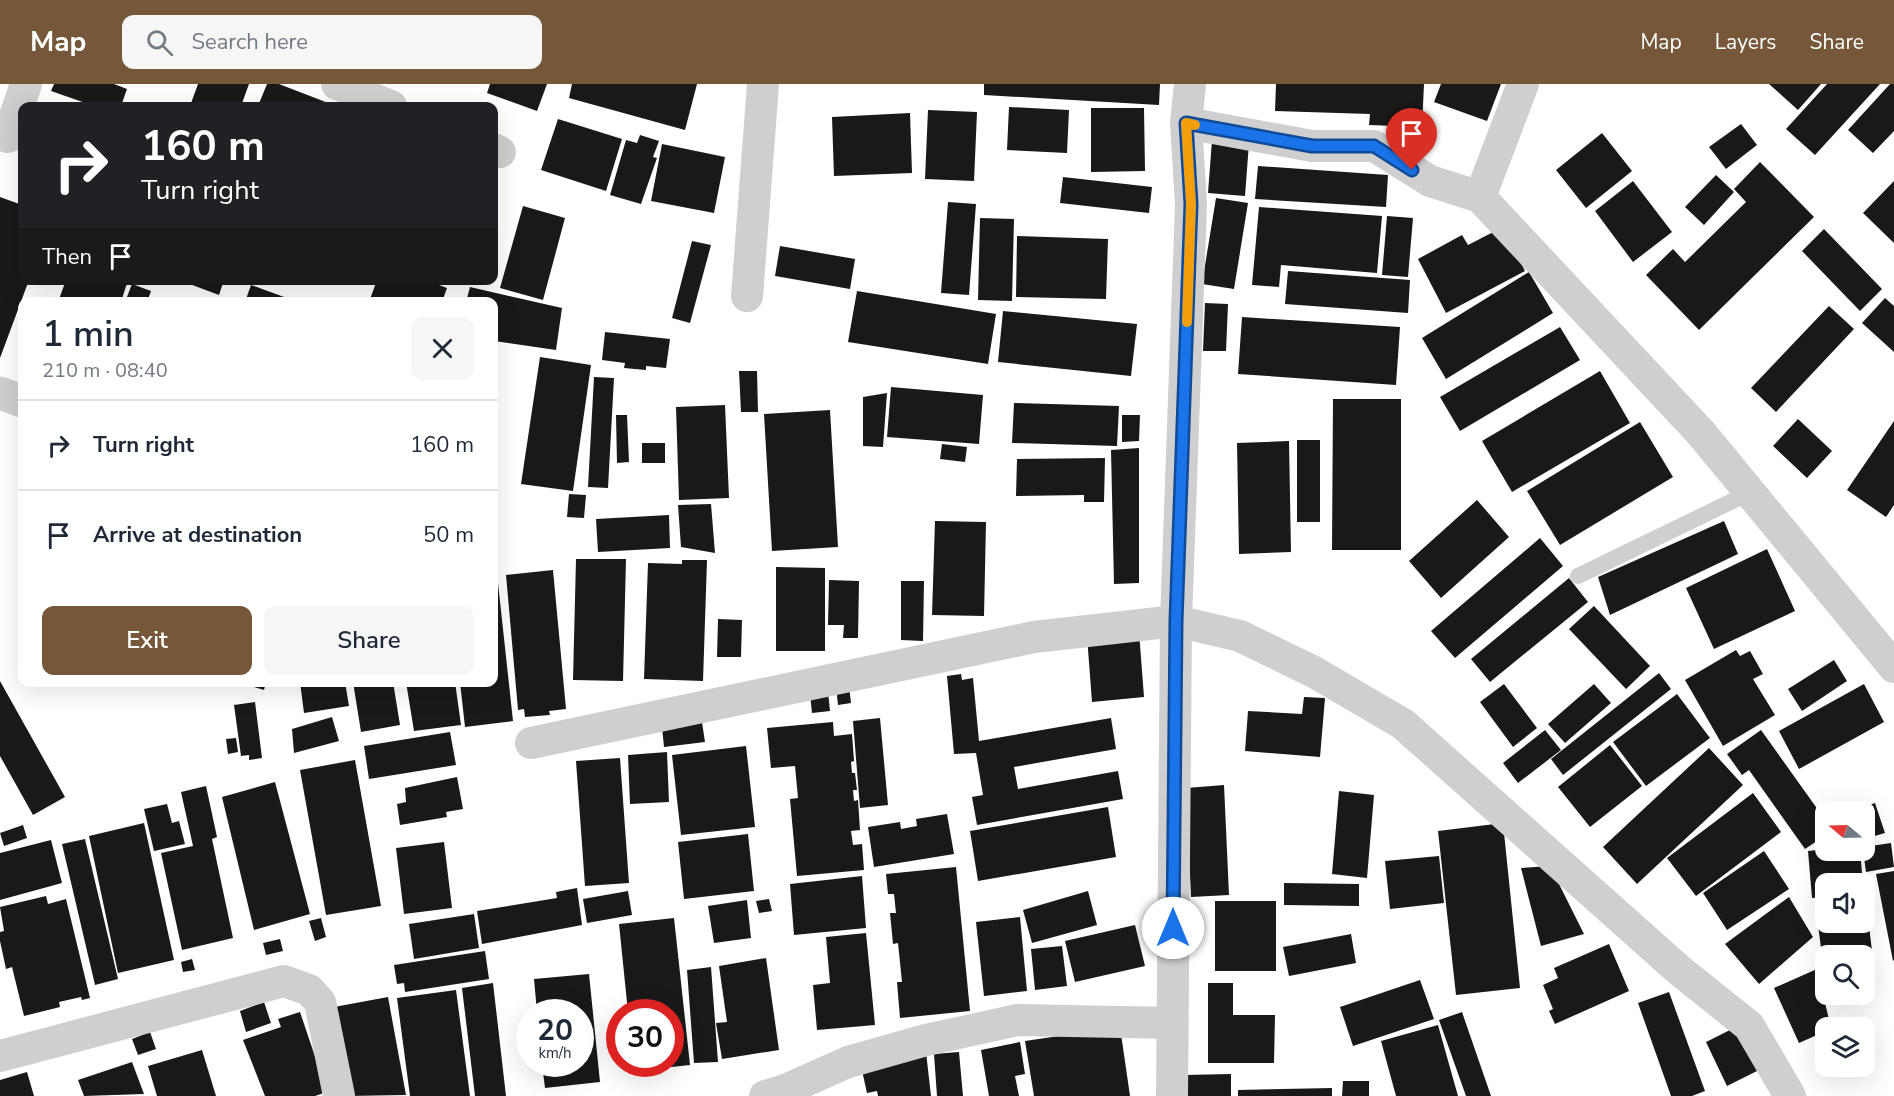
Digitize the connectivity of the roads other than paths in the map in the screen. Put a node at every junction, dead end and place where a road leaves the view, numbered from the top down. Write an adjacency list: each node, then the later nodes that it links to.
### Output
1 (26, 84): 6 (street)
2 (337, 84): 7 (street)
3 (763, 84): 12 (street)
4 (1190, 84): 9 (street)
5 (1523, 84): 11 (street)
6 (20, 102)
7 (381, 102)
8 (18, 108): 10 (street)
9 (1186, 123): 11 (street); 17 (street)
10 (8, 137)
11 (1480, 197): 15 (street)
12 (747, 296)
13 (0, 393): 14 (street)
14 (18, 400)
15 (1750, 492): 16 (lane); 18 (street)
16 (1578, 576)
17 (1176, 621): 19 (street); 20 (street); 25 (street)
18 (1894, 667)
19 (531, 743)
20 (1173, 1023): 23 (street); 24 (street)
21 (0, 1056): 22 (street)
22 (339, 1096)
23 (765, 1096)
24 (1172, 1096)
25 (1790, 1096)

